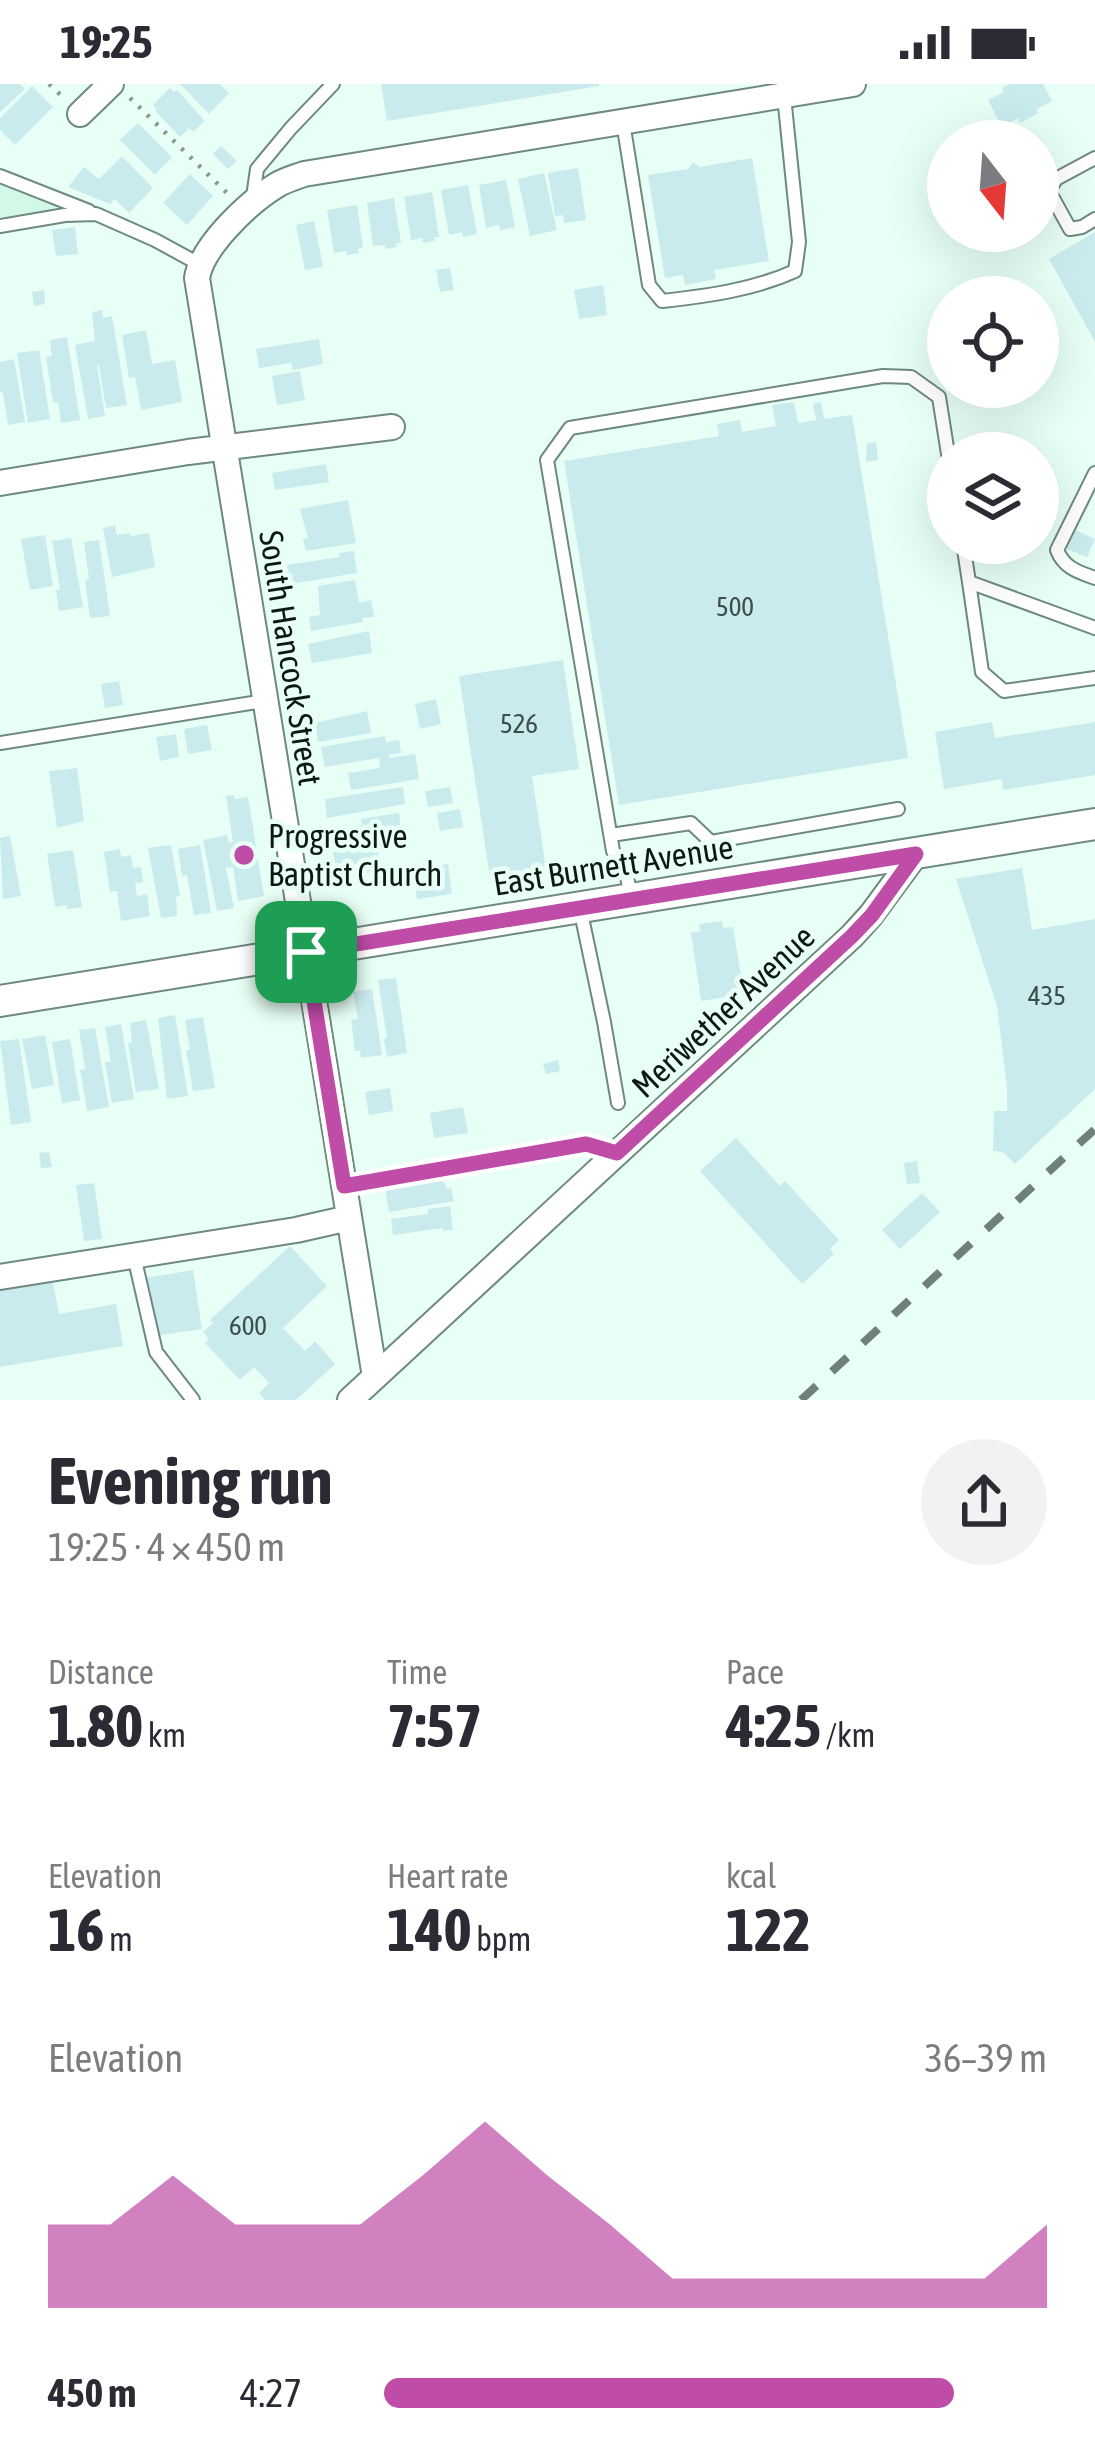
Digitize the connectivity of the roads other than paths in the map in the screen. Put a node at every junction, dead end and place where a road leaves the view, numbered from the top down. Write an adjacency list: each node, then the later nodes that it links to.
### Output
1 (333, 84): 9 (lane)
2 (853, 84): 4 (street)
3 (120, 90): 5 (street)
4 (784, 95): 6 (street); 6 (lane)
5 (80, 114)
6 (623, 122): 9 (street)
7 (1095, 158): 11 (lane)
8 (0, 176): 10 (lane)
9 (256, 202): 13 (street)
10 (96, 214): 12 (lane); 13 (lane)
11 (1095, 219)
12 (0, 226)
13 (200, 264): 16 (street, South Hancock Street)
14 (392, 427): 16 (street)
15 (944, 432): 28 (lane)
16 (224, 449): 18 (street); 24 (street, South Hancock Street)
17 (1095, 473): 20 (lane)
18 (0, 483)
19 (966, 564): 21 (lane)
20 (1095, 578)
21 (969, 582): 22 (lane); 23 (lane)
22 (1095, 628)
23 (1095, 678)
24 (264, 701): 25 (lane); 32 (street, South Hancock Street)
25 (0, 743)
26 (898, 808): 28 (lane)
27 (1095, 824): 29 (street, East Burnett Avenue)
28 (610, 835): 30 (lane)
29 (916, 854): 30 (street, East Burnett Avenue); 35 (street, Meriwether Avenue)
30 (632, 898): 31 (street, East Burnett Avenue)
31 (580, 907): 32 (street, East Burnett Avenue); 34 (lane)
32 (306, 952): 33 (street, East Burnett Avenue); 36 (street, South Hancock Street)
33 (0, 1001)
34 (618, 1103)
35 (617, 1153): 36 (lane); 40 (street, Meriwether Avenue)
36 (344, 1186): 37 (street, South Hancock Street)
37 (349, 1218): 38 (street); 40 (street, South Hancock Street)
38 (134, 1256): 39 (street); 41 (lane)
39 (0, 1277)
40 (375, 1377): 42 (street, Meriwether Avenue)
41 (193, 1400)
42 (350, 1400)

